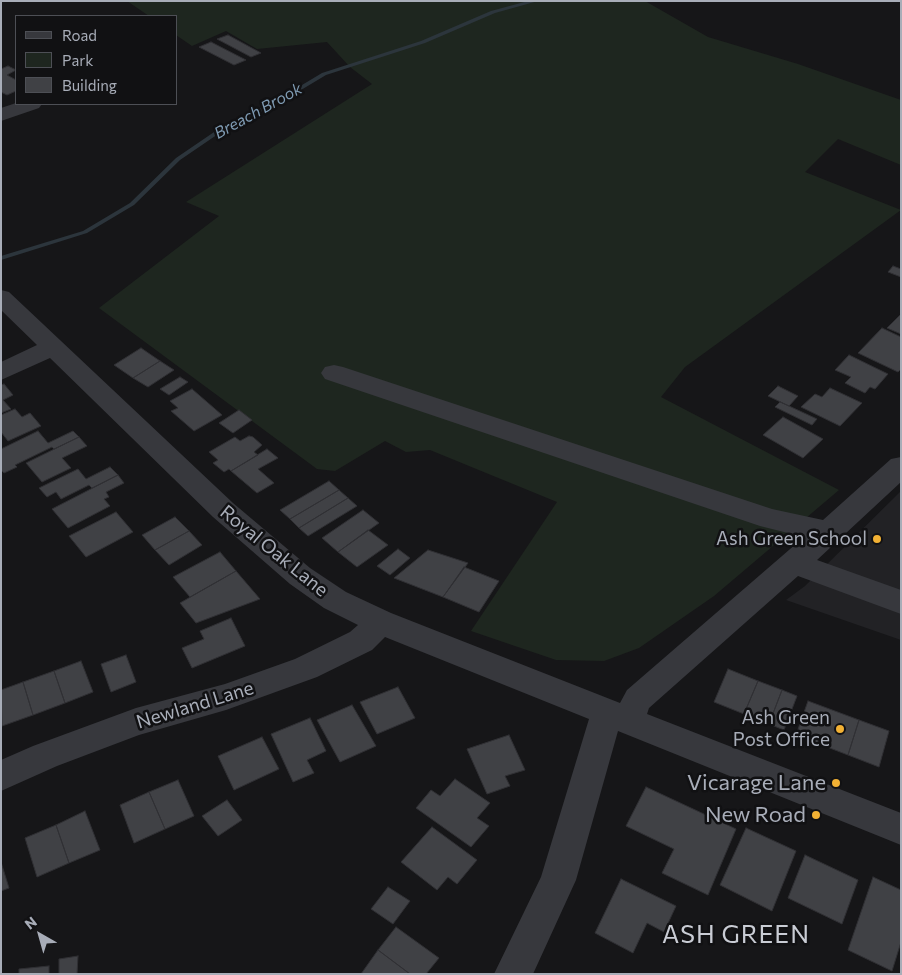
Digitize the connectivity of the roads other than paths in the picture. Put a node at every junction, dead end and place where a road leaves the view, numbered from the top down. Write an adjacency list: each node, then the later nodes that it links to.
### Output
1 (29, 105): 2 (street)
2 (1, 115)
3 (1, 297): 4 (street, Royal Oak Lane)
4 (53, 347): 5 (street); 11 (street, Royal Oak Lane)
5 (1, 372)
6 (334, 373): 8 (street)
7 (901, 466): 8 (street)
8 (828, 532): 9 (street)
9 (794, 563): 10 (street); 12 (street)
10 (901, 602)
11 (380, 622): 12 (street, Royal Oak Lane); 13 (street, Newland Lane)
12 (617, 715): 14 (street, Royal Oak Lane); 15 (street)
13 (1, 776)
14 (901, 829)
15 (513, 974)

